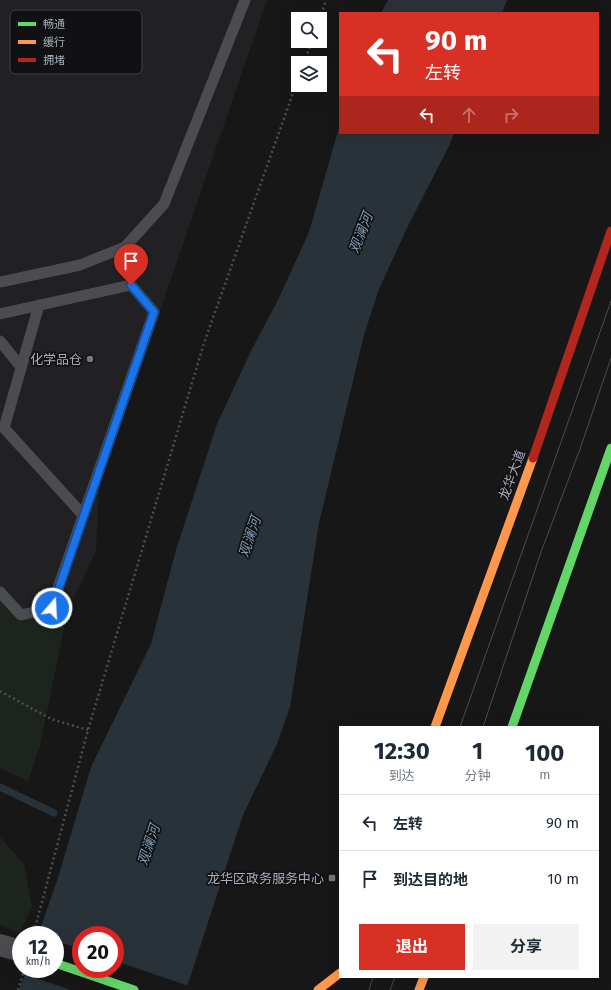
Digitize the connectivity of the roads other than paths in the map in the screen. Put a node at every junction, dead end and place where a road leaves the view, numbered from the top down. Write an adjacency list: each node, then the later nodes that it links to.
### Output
1 (244, 0): 3 (lane)
2 (611, 230): 12 (main road, 龙华大道)
3 (0, 282)
4 (39, 305): 5 (lane); 7 (lane); 10 (lane)
5 (0, 314)
6 (0, 341): 7 (lane)
7 (21, 367): 8 (lane)
8 (2, 428): 10 (lane)
9 (611, 448): 13 (main road)
10 (83, 515): 11 (lane)
11 (0, 592)
12 (435, 726)
13 (512, 726)
14 (64, 966): 17 (main road)
15 (339, 974): 18 (main road)
16 (424, 978): 19 (main road)
17 (134, 990)
18 (318, 990)
19 (419, 990)

